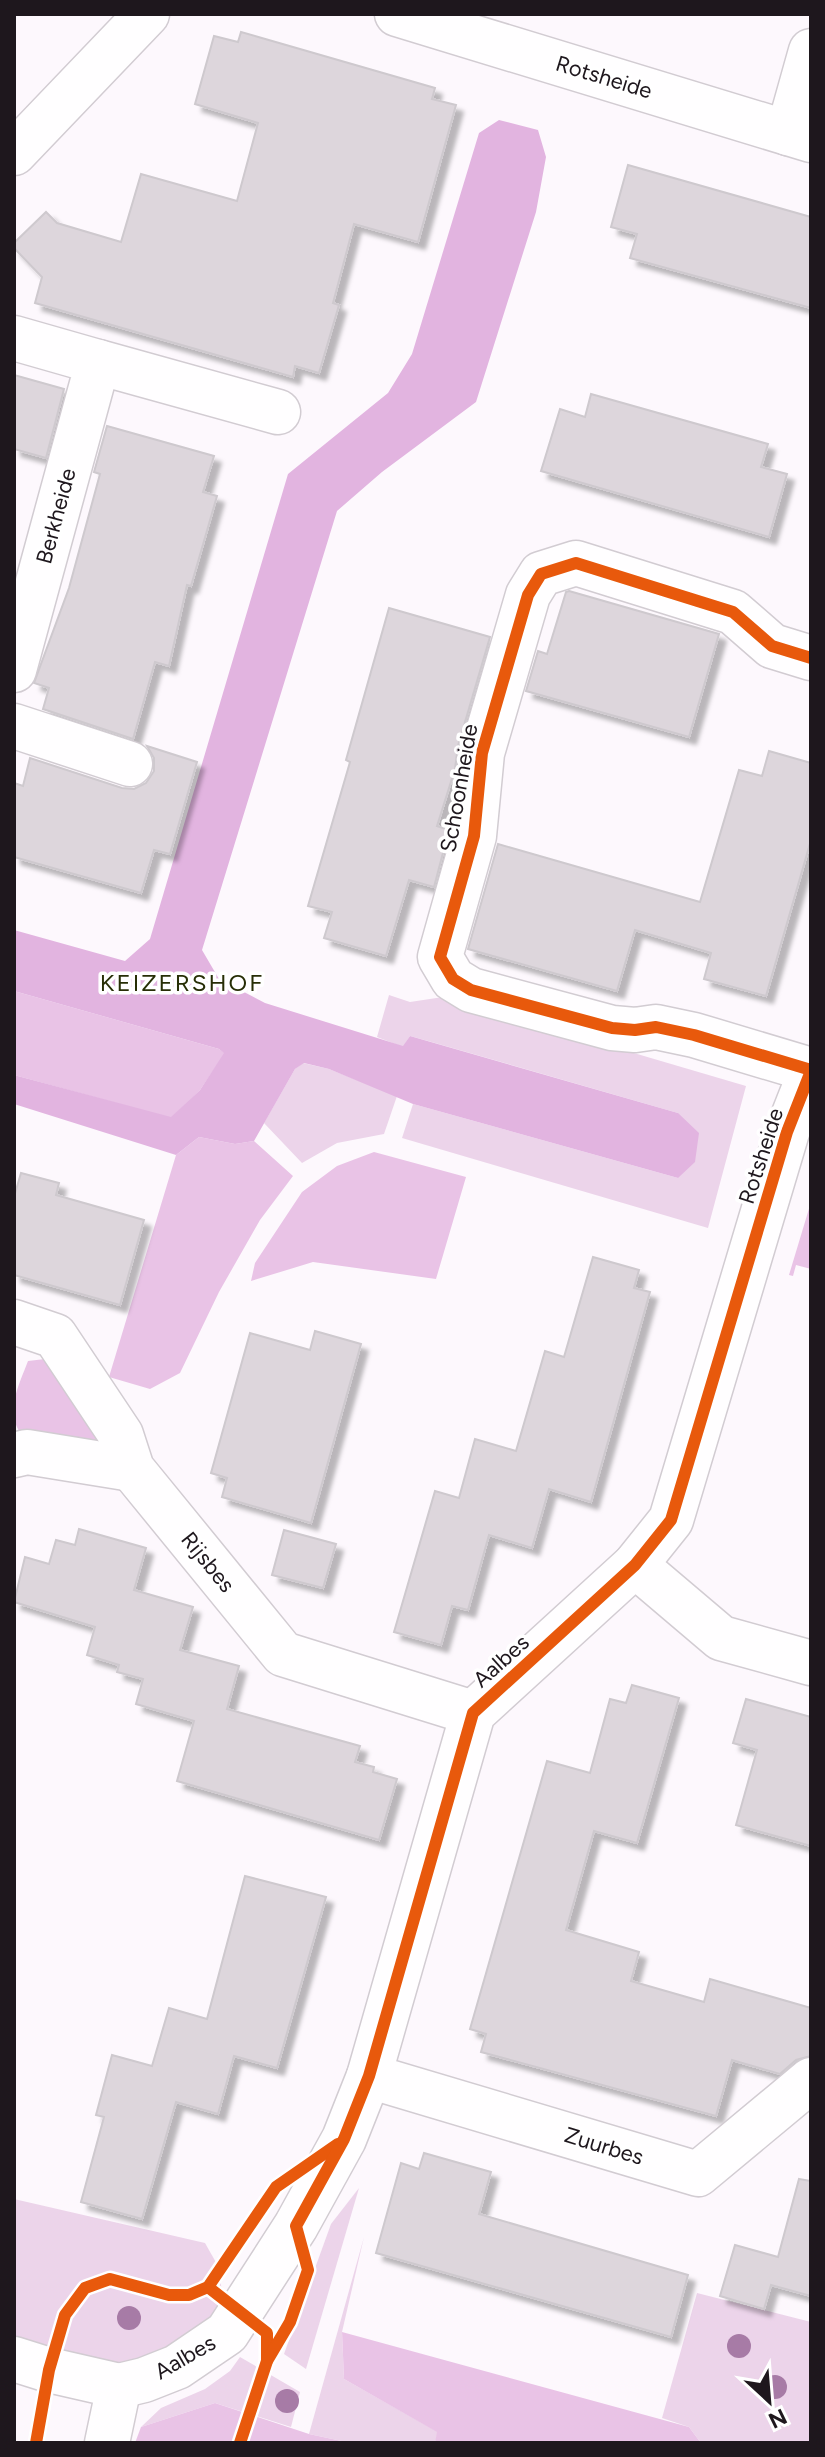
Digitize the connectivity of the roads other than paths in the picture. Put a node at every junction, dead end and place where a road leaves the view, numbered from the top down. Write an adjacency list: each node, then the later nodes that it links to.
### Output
1 (147, 14): 5 (street)
2 (397, 14): 4 (street, Rotsheide)
3 (811, 51): 4 (street)
4 (800, 137)
5 (14, 153)
6 (14, 338): 7 (street)
7 (98, 362): 8 (street); 10 (street, Berkheide)
8 (278, 412)
9 (811, 658): 13 (street, Schoonheide)
10 (14, 670)
11 (14, 726): 12 (street)
12 (130, 764)
13 (811, 1070): 14 (street, Rotsheide)
14 (751, 1253): 18 (street, Aalbes)
15 (15, 1327): 17 (street, Rijsbes)
16 (14, 1455): 17 (street)
17 (132, 1469): 20 (street, Rijsbes)
18 (635, 1565): 19 (street); 20 (street, Aalbes)
19 (811, 1663)
20 (473, 1713): 21 (street, Aalbes)
21 (369, 2076): 22 (street, Zuurbes); 24 (street, Aalbes)
22 (811, 2080)
23 (14, 2359): 24 (street)
24 (119, 2386): 25 (street)
25 (107, 2443)

